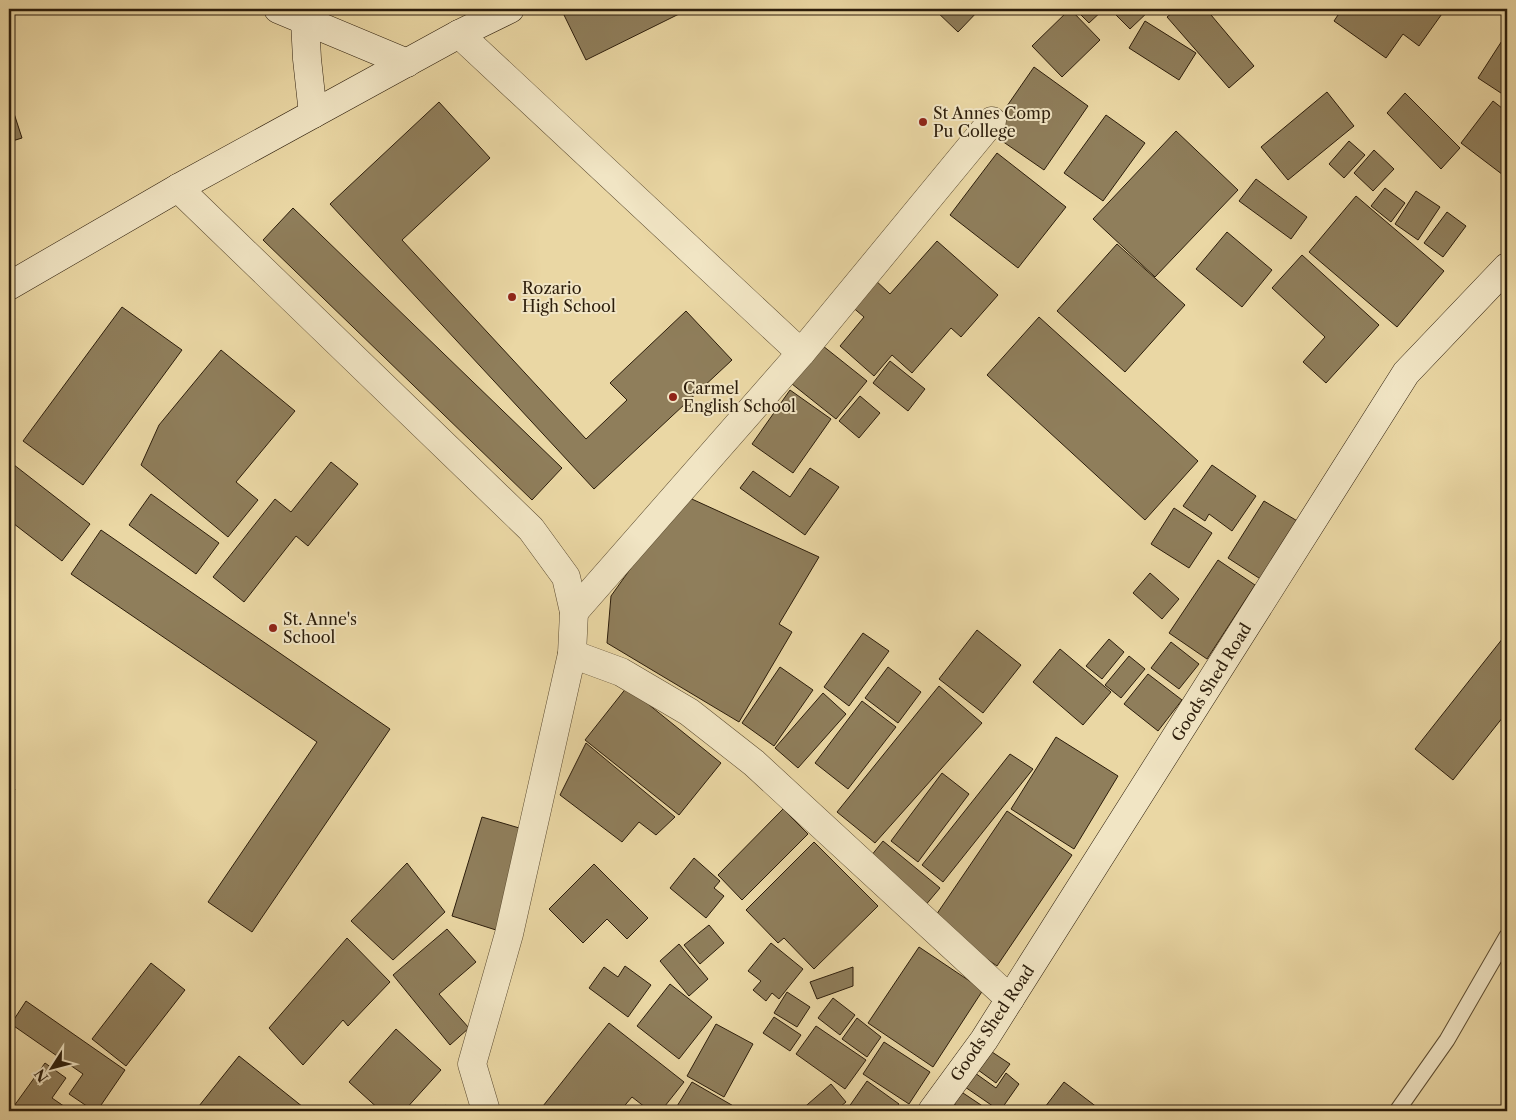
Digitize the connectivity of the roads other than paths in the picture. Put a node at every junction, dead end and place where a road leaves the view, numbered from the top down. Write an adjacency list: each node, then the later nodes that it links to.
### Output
1 (278, 9): 3 (street)
2 (510, 9): 4 (street)
3 (305, 20): 5 (street); 6 (street)
4 (459, 34): 5 (street); 11 (street)
5 (407, 63): 6 (street)
6 (314, 114): 8 (street)
7 (992, 121): 11 (street)
8 (178, 188): 10 (street); 12 (street)
9 (1507, 267): 15 (street, Goods Shed Road)
10 (9, 286)
11 (801, 353): 12 (street)
12 (574, 612): 13 (street)
13 (572, 654): 15 (street); 16 (street)
14 (1507, 936): 18 (lane)
15 (1010, 999): 17 (street, Goods Shed Road)
16 (486, 1111)
17 (932, 1111)
18 (1397, 1111)

